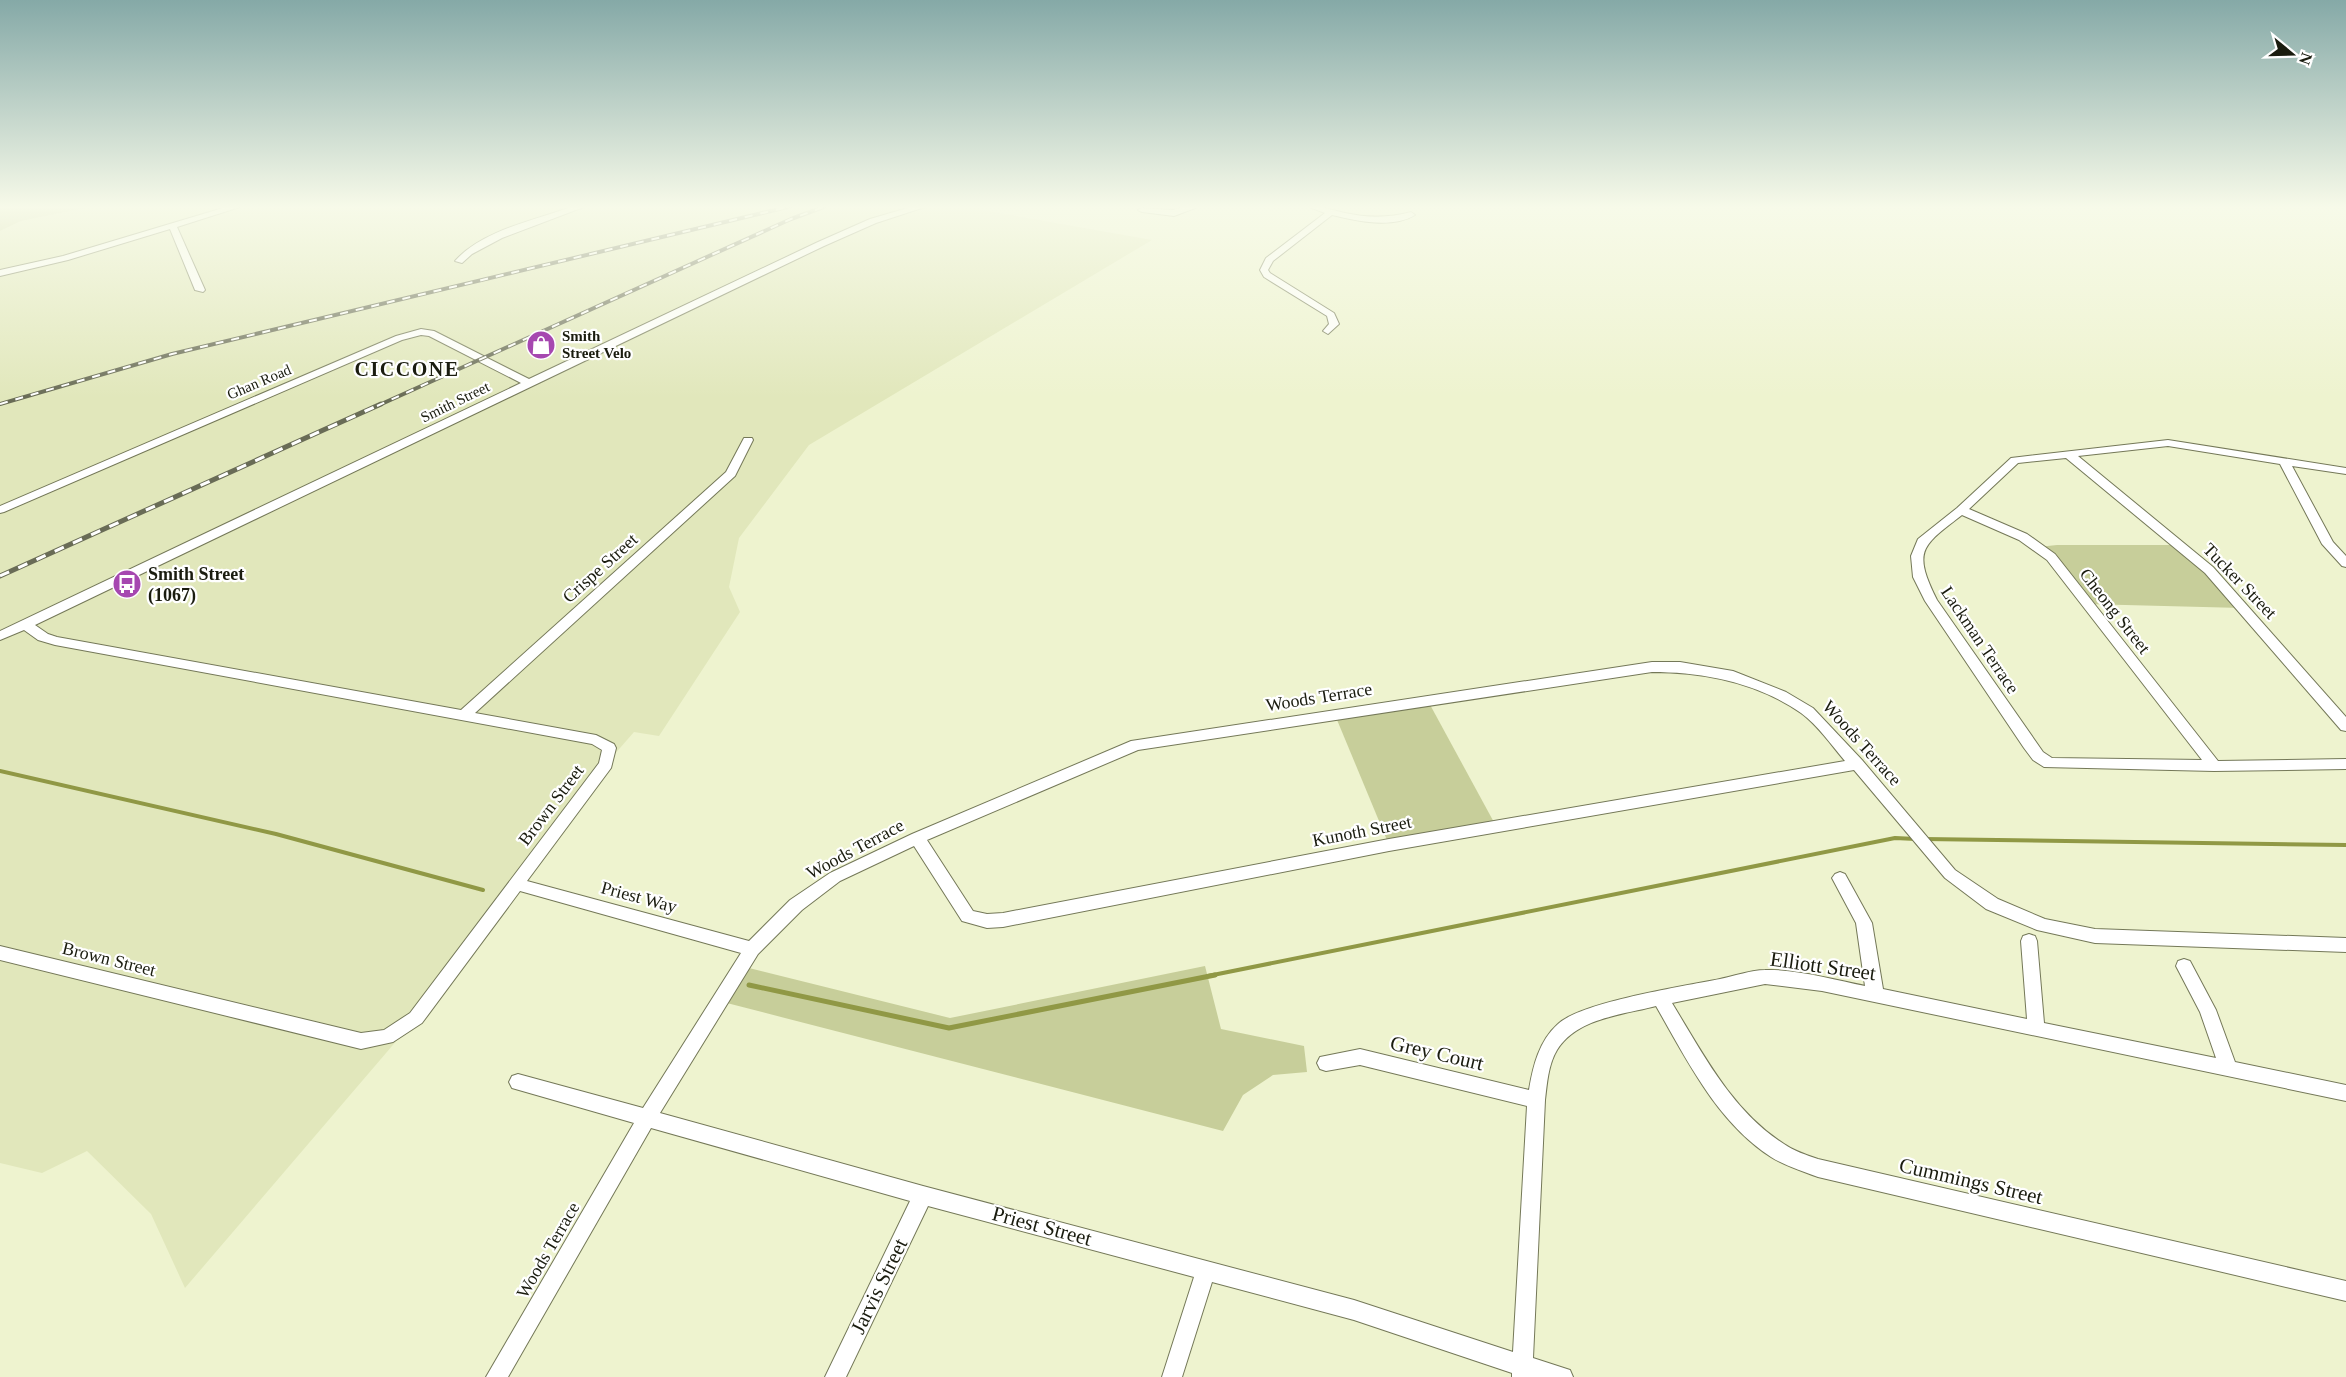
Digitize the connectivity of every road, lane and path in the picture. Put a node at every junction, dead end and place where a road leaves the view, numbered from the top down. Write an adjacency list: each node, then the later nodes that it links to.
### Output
1 (16, 269): 5 (street)
2 (191, 269): 6 (street)
3 (768, 269): 8 (street, Smith Street)
4 (1264, 269): 7 (street)
5 (0, 273)
6 (200, 290)
7 (1328, 331)
8 (529, 383): 13 (street, Ghan Road); 16 (street, Smith Street)
9 (748, 440): 18 (street, Crispe Street)
10 (2067, 453): 11 (street, Lackman Terrace); 14 (street, Lackman Terrace); 19 (street, Tucker Street)
11 (2283, 460): 12 (street, Lackman Terrace); 15 (street)
12 (2346, 471)
13 (0, 510)
14 (1961, 510): 22 (street, Cheong Street); 22 (street, Lackman Terrace)
15 (2346, 563)
16 (25, 624): 17 (street, Smith Street); 18 (street, Brown Street)
17 (0, 636)
18 (464, 715): 25 (street, Brown Street)
19 (2346, 726)
20 (1857, 764): 23 (street, Woods Terrace); 23 (street, Kunoth Street); 27 (street, Woods Terrace)
21 (2346, 764): 22 (street, Lackman Terrace)
22 (2214, 766)
23 (917, 838): 28 (street, Woods Terrace)
24 (1840, 878): 31 (street)
25 (516, 884): 28 (street, Priest Way); 29 (street, Brown Street)
26 (2029, 941): 33 (street)
27 (2346, 945)
28 (752, 949): 39 (street, Woods Terrace)
29 (0, 953)
30 (2184, 966): 35 (street)
31 (1875, 995): 32 (street, Elliott Street); 33 (street, Elliott Street)
32 (1660, 998): 38 (street, Elliott Street); 42 (street, Cummings Street)
33 (2036, 1029): 35 (street, Elliott Street)
34 (1326, 1063): 38 (street, Grey Court)
35 (2228, 1068): 37 (street, Elliott Street)
36 (518, 1082): 39 (street, Priest Street)
37 (2346, 1093)
38 (1536, 1100): 43 (street, Elliott Street)
39 (647, 1118): 40 (street, Priest Street); 44 (street, Woods Terrace)
40 (923, 1195): 41 (street, Priest Street); 45 (street, Jarvis Street)
41 (1206, 1269): 43 (street, Priest Street); 46 (street)
42 (2346, 1291)
43 (1522, 1372): 47 (street, Priest Street)
44 (496, 1377)
45 (835, 1377)
46 (1172, 1377)
47 (1563, 1377)

